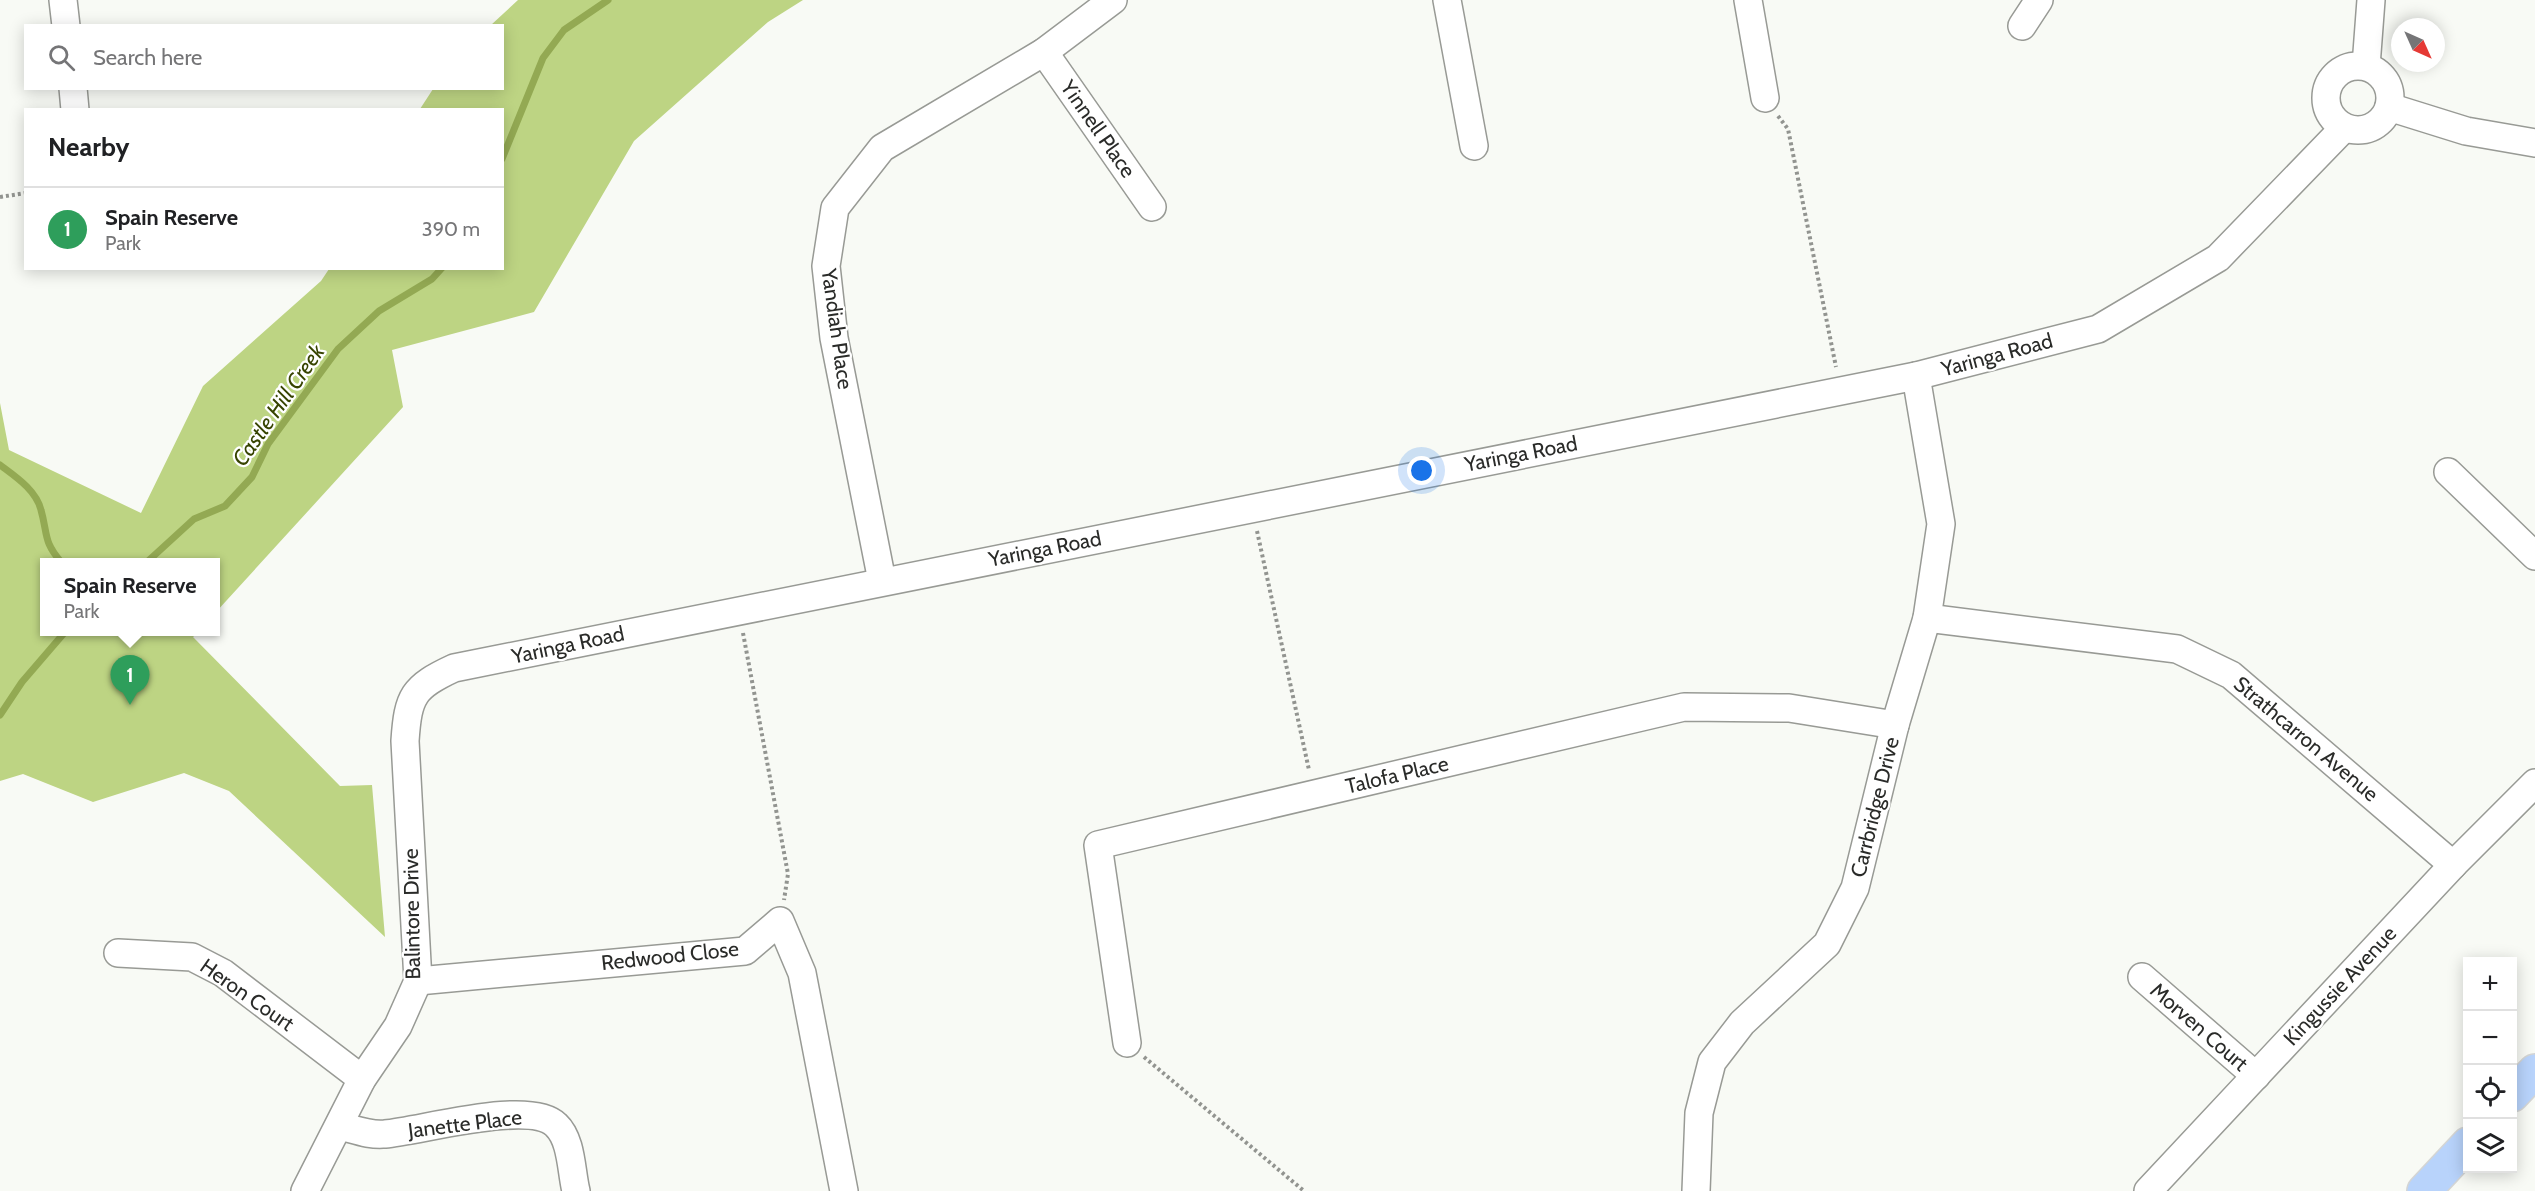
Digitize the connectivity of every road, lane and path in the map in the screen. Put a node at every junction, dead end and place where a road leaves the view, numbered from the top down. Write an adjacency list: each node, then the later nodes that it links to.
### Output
1 (63, 0): 7 (street)
2 (1113, 0): 9 (street, Yandiah Place)
3 (1447, 0): 17 (street)
4 (1748, 0): 12 (street)
5 (2039, 0): 8 (street)
6 (2371, 0): 10 (street)
7 (66, 24)
8 (2022, 26)
9 (1044, 52): 20 (street, Yinnell Place); 26 (street, Yandiah Place)
10 (2366, 66): 13 (street); 15 (street)
11 (73, 90): 14 (street)
12 (1765, 98): 22 (path)
13 (2389, 107): 15 (street); 16 (street)
14 (75, 108)
15 (2343, 129): 21 (street, Yaringa Road)
16 (2535, 143)
17 (1474, 146)
18 (24, 193): 19 (path)
19 (0, 197)
20 (1152, 207)
21 (1916, 376): 22 (street, Yaringa Road); 28 (street, Carrbridge Drive)
22 (1841, 391): 24 (street, Yaringa Road)
23 (2448, 472): 25 (street)
24 (1252, 507): 26 (street, Yaringa Road); 32 (path)
25 (2535, 555)
26 (882, 581): 27 (street, Yaringa Road)
27 (739, 609): 29 (street, Yaringa Road); 34 (path)
28 (1927, 618): 30 (street, Carrbridge Drive); 33 (street, Strathcarron Avenue)
29 (453, 668): 37 (street, Balintore Drive)
30 (1895, 725): 32 (street, Talofa Place); 49 (street, Carrbridge Drive)
31 (2535, 783): 33 (street, Kingussie Avenue)
32 (1314, 794): 38 (street, Talofa Place)
33 (2453, 865): 40 (street, Kingussie Avenue)
34 (780, 921): 37 (street, Redwood Close); 47 (street)
35 (118, 953): 41 (street, Heron Court)
36 (2142, 977): 40 (street, Morven Court)
37 (418, 981): 41 (street, Balintore Drive)
38 (1127, 1043): 48 (path)
39 (2535, 1071): 42 (main road)
40 (2256, 1077): 50 (street, Kingussie Avenue)
41 (362, 1079): 43 (street, Balintore Drive)
42 (2517, 1090)
43 (340, 1126): 45 (street, Balintore Drive); 46 (street, Janette Place)
44 (2463, 1149): 51 (main road)
45 (305, 1191)
46 (576, 1191)
47 (844, 1191)
48 (1304, 1191)
49 (1696, 1191)
50 (2148, 1191)
51 (2424, 1191)

